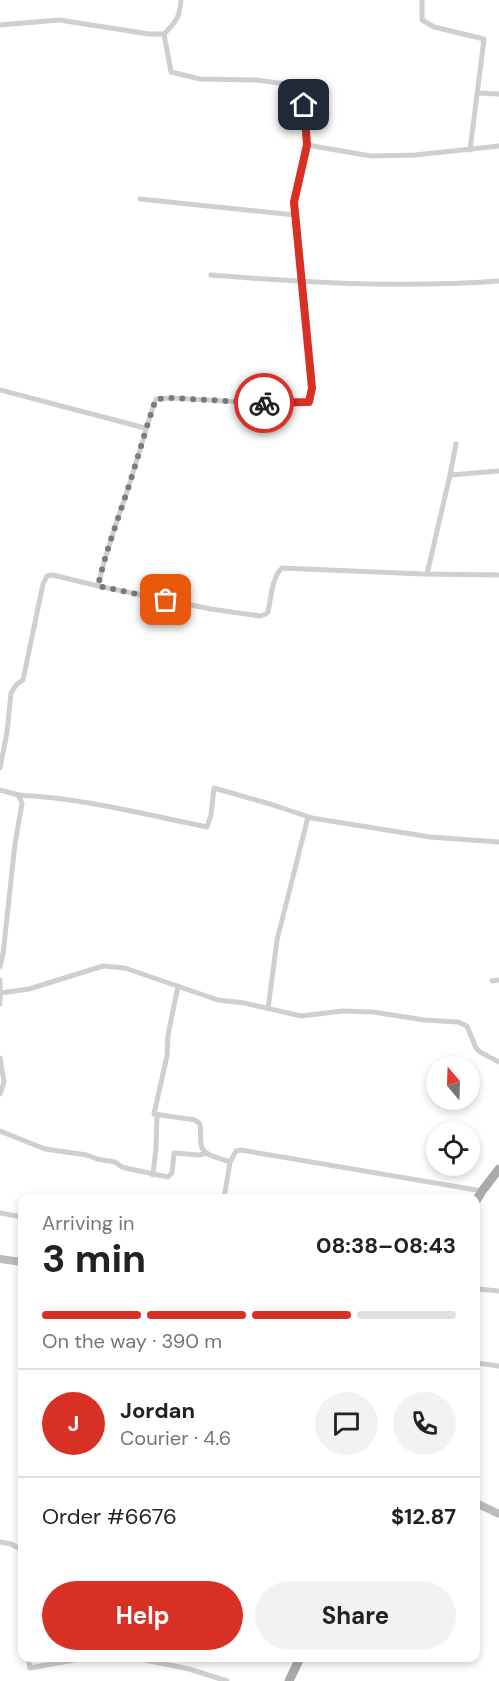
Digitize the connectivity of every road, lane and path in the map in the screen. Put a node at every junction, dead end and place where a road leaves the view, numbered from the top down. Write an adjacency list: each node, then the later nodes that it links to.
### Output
1 (181, 0): 4 (street)
2 (422, 0): 5 (street)
3 (0, 25): 4 (street)
4 (164, 34): 7 (street)
5 (478, 93): 6 (street); 9 (street)
6 (499, 94)
7 (307, 145): 9 (street); 11 (street)
8 (499, 146): 9 (street)
9 (470, 150)
10 (140, 199): 11 (street)
11 (295, 215): 14 (street)
12 (211, 275): 14 (street)
13 (499, 280): 14 (street)
14 (302, 283): 16 (street)
15 (0, 390): 16 (street)
16 (145, 428): 22 (street)
17 (456, 444): 19 (street)
18 (499, 471): 19 (street)
19 (450, 475): 20 (street)
20 (427, 574): 21 (street); 22 (street)
21 (499, 575)
22 (98, 586): 23 (street)
23 (0, 768)
24 (0, 790): 25 (street)
25 (18, 795): 26 (street); 28 (street)
26 (308, 817): 27 (street); 35 (street)
27 (499, 842)
28 (0, 967)
29 (0, 980): 33 (street)
30 (499, 980): 31 (street)
31 (492, 981)
32 (178, 986): 33 (street); 35 (street); 39 (street)
33 (0, 993): 34 (street)
34 (0, 1004)
35 (268, 1008): 37 (street)
36 (0, 1058): 38 (street)
37 (499, 1062)
38 (0, 1094)
39 (157, 1115): 41 (street); 44 (street)
40 (0, 1131): 44 (street)
41 (206, 1153): 42 (street); 44 (street)
42 (230, 1162): 45 (street); 46 (street)
43 (499, 1169): 45 (main road)
44 (153, 1175)
45 (482, 1191): 47 (main road)
46 (225, 1194)
47 (480, 1194)
48 (0, 1213): 49 (street)
49 (18, 1216)
50 (0, 1260): 51 (main road)
51 (18, 1262)
52 (480, 1289): 53 (street)
53 (499, 1291)
54 (480, 1364): 55 (street)
55 (499, 1366)
56 (480, 1505): 57 (main road)
57 (499, 1514)
58 (0, 1542): 59 (street)
59 (18, 1548)
60 (29, 1662): 61 (street)
61 (65, 1662)
62 (155, 1662): 64 (street)
63 (298, 1662): 65 (main road)
64 (227, 1681)
65 (289, 1681)

